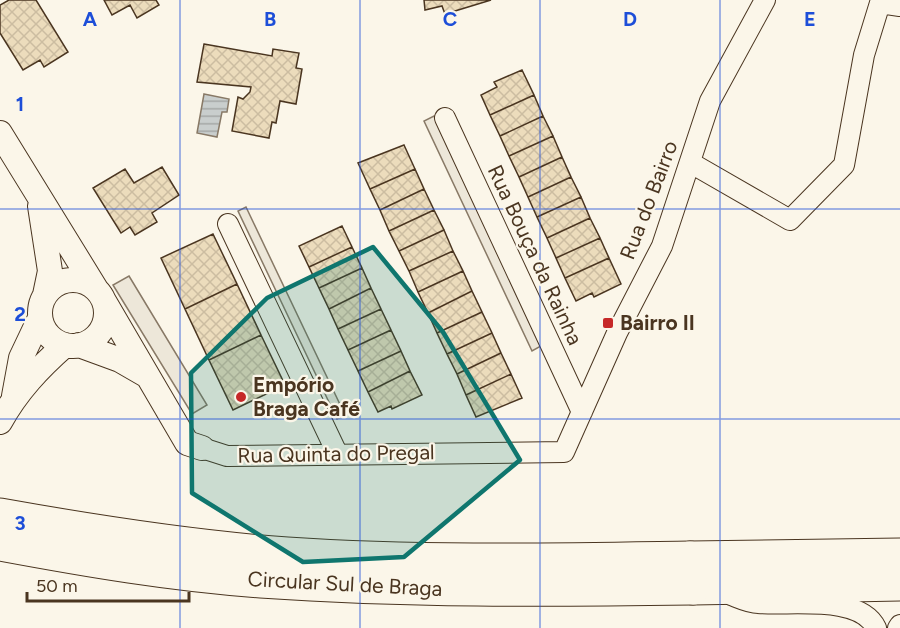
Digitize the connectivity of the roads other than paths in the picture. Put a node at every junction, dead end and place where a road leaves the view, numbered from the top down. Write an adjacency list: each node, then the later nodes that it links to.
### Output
1 (765, 0): 5 (street, Rua do Bairro)
2 (889, 4): 5 (street)
3 (445, 118): 13 (street, Rua Bouça da Rainha)
4 (0, 133): 6 (street, Rua Quinta do Pregal)
5 (691, 163): 13 (street, Rua do Bairro)
6 (39, 198): 8 (street, Rua Quinta do Pregal); 9 (street)
7 (228, 224): 17 (street)
8 (100, 295): 9 (street); 10 (street); 11 (street, Rua Quinta do Pregal)
9 (43, 306): 10 (street); 12 (street)
10 (72, 345): 11 (street); 12 (street)
11 (148, 376): 15 (street, Rua Quinta do Pregal)
12 (13, 398): 14 (street)
13 (582, 412): 16 (street, Rua do Bairro)
14 (0, 422)
15 (202, 448): 17 (street, Rua Quinta do Pregal)
16 (564, 452): 17 (street, Rua Quinta do Pregal)
17 (337, 453)
18 (0, 515): 21 (highway, Circular Sul de Braga)
19 (0, 544): 21 (highway, Circular Sul de Braga)
20 (900, 555): 21 (highway)
21 (698, 578): 22 (highway); 23 (street)
22 (900, 584)
23 (876, 628)

